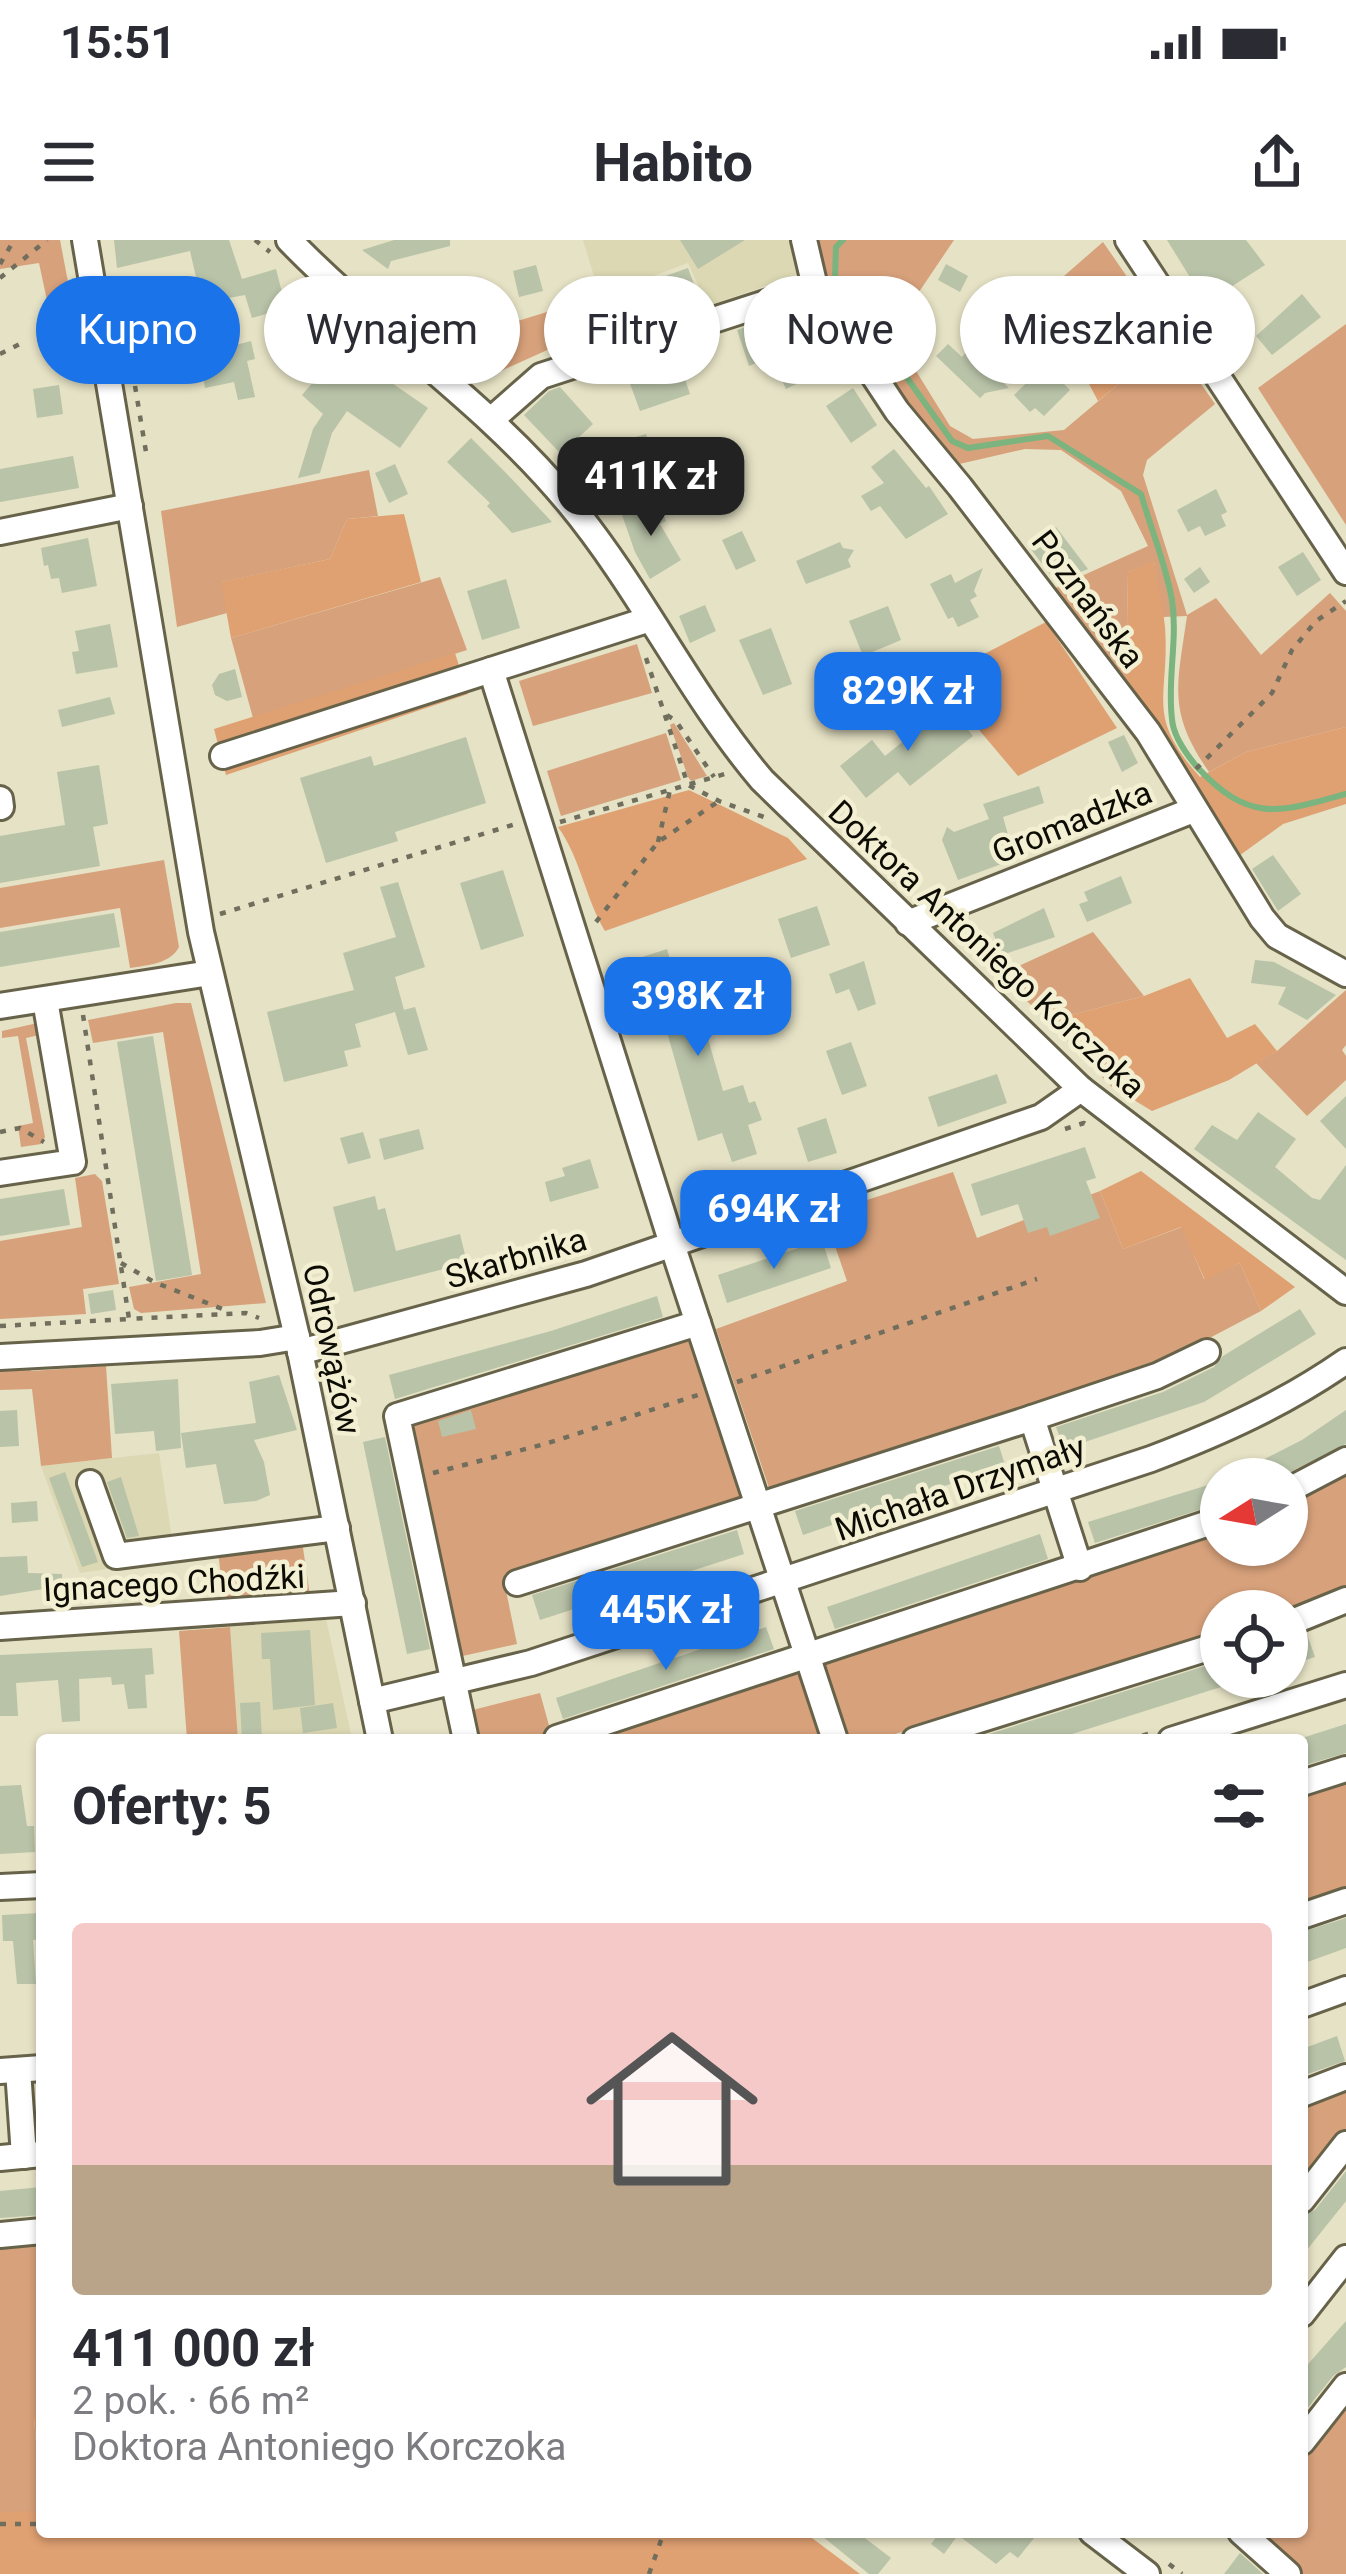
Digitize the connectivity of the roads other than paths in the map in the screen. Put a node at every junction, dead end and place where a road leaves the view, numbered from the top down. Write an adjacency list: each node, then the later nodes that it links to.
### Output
1 (85, 240): 9 (street, Odrowążów)
2 (289, 240): 8 (street, Doktora Antoniego Korczoka)
3 (804, 240): 5 (street, Poznańska)
4 (1128, 240): 11 (street)
5 (812, 276)
6 (744, 310): 8 (street)
7 (879, 384): 15 (street, Poznańska)
8 (491, 420): 12 (street, Doktora Antoniego Korczoka)
9 (130, 506): 10 (street); 17 (street, Odrowążów)
10 (0, 532)
11 (1346, 572)
12 (641, 622): 13 (street); 16 (street, Doktora Antoniego Korczoka)
13 (491, 670): 14 (street); 23 (street)
14 (223, 755)
15 (1193, 809): 16 (street, Gromadzka); 18 (street, Poznańska)
16 (908, 923): 21 (street, Doktora Antoniego Korczoka)
17 (210, 974): 19 (street); 26 (street, Odrowążów)
18 (1346, 974)
19 (45, 1000): 20 (street); 22 (street)
20 (0, 1006)
21 (1072, 1097): 23 (street, Skarbnika); 24 (street, Doktora Antoniego Korczoka)
22 (0, 1173)
23 (672, 1244): 25 (street); 26 (street, Skarbnika)
24 (1346, 1292)
25 (698, 1323): 35 (street); 47 (street)
26 (291, 1338): 28 (street, Skarbnika); 37 (street, Odrowążów)
27 (1207, 1352): 30 (street)
28 (0, 1357)
29 (1346, 1361): 34 (street, Michała Drzymały)
30 (1032, 1418): 34 (street); 35 (street)
31 (1346, 1460): 32 (street)
32 (1308, 1480)
33 (90, 1484): 37 (street)
34 (1056, 1491): 38 (street); 39 (street, Michała Drzymały)
35 (758, 1504): 39 (street); 40 (street)
36 (1200, 1526): 38 (street)
37 (337, 1528): 42 (street, Odrowążów)
38 (1080, 1568): 46 (street)
39 (784, 1582): 46 (street); 47 (street, Michała Drzymały)
40 (517, 1583)
41 (1346, 1600): 43 (street)
42 (353, 1603): 44 (street, Ignacego Chodźki); 49 (street, Odrowążów)
43 (1308, 1615)
44 (0, 1627)
45 (1200, 1651): 54 (street)
46 (808, 1657): 52 (street); 53 (street)
47 (452, 1683): 49 (street, Michała Drzymały); 51 (street)
48 (1346, 1685): 55 (street)
49 (373, 1701): 50 (street, Odrowążów)
50 (379, 1734)
51 (465, 1734)
52 (569, 1734)
53 (833, 1734)
54 (934, 1734)
55 (1191, 1734)
56 (1346, 1769): 57 (street)
57 (1308, 1781)
58 (36, 1885): 59 (street)
59 (0, 1887)
60 (1346, 1900): 61 (street)
61 (1308, 1914)
62 (1346, 1989): 63 (street)
63 (1308, 2003)
64 (20, 2070): 68 (street)
65 (1346, 2077): 66 (street)
66 (1308, 2092)
67 (1346, 2144): 69 (street)
68 (22, 2156)
69 (1308, 2192)
70 (36, 2232): 71 (street)
71 (0, 2235)
72 (1346, 2258): 73 (street)
73 (1308, 2306)
74 (1346, 2386): 75 (street)
75 (1308, 2434)
76 (1248, 2538): 79 (street)
77 (1124, 2541): 78 (street)
78 (1148, 2574)
79 (1288, 2574)

